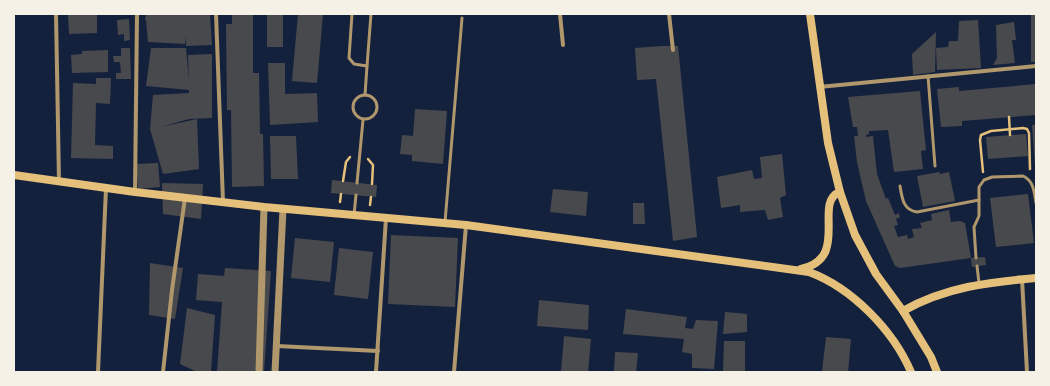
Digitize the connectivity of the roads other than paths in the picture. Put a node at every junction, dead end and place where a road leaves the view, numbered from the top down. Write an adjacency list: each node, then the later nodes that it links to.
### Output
1 (56, 14): 20 (street)
2 (137, 14): 24 (street)
3 (216, 14): 29 (street)
4 (352, 14): 12 (lane)
5 (371, 14): 12 (lane)
6 (560, 14): 10 (street)
7 (669, 14): 11 (street)
8 (810, 14): 15 (main road)
9 (462, 18): 35 (lane)
10 (563, 44)
11 (673, 50)
12 (367, 66): 16 (lane)
13 (1036, 66): 14 (street)
14 (928, 76): 15 (street); 18 (lane)
15 (819, 87): 25 (main road)
16 (364, 95): 17 (lane); 17 (lane)
17 (363, 120): 21 (lane)
18 (935, 166)
19 (14, 175): 20 (main road)
20 (59, 182): 23 (main road)
21 (357, 183)
22 (900, 186): 28 (lane)
23 (106, 188): 24 (main road); 46 (street)
24 (135, 192): 27 (main road)
25 (840, 192): 39 (main road); 43 (main road)
26 (356, 195): 33 (lane)
27 (185, 198): 29 (main road); 47 (street)
28 (979, 200): 30 (lane); 37 (lane)
29 (223, 203): 31 (main road)
30 (1036, 203)
31 (264, 207): 32 (main road); 48 (street)
32 (282, 209): 33 (main road); 44 (street)
33 (354, 216): 34 (main road)
34 (386, 218): 35 (main road); 45 (street)
35 (445, 224): 36 (main road)
36 (466, 225): 39 (main road); 51 (street)
37 (976, 258)
38 (977, 266): 42 (lane)
39 (798, 270): 52 (main road)
40 (1036, 278): 41 (main road)
41 (1022, 279): 42 (main road); 54 (street)
42 (979, 283): 43 (main road)
43 (903, 311): 53 (main road)
44 (276, 346): 45 (street); 49 (street)
45 (378, 351): 50 (street)
46 (98, 372)
47 (163, 372)
48 (259, 372)
49 (275, 372)
50 (376, 372)
51 (454, 372)
52 (911, 372)
53 (936, 372)
54 (1027, 372)

